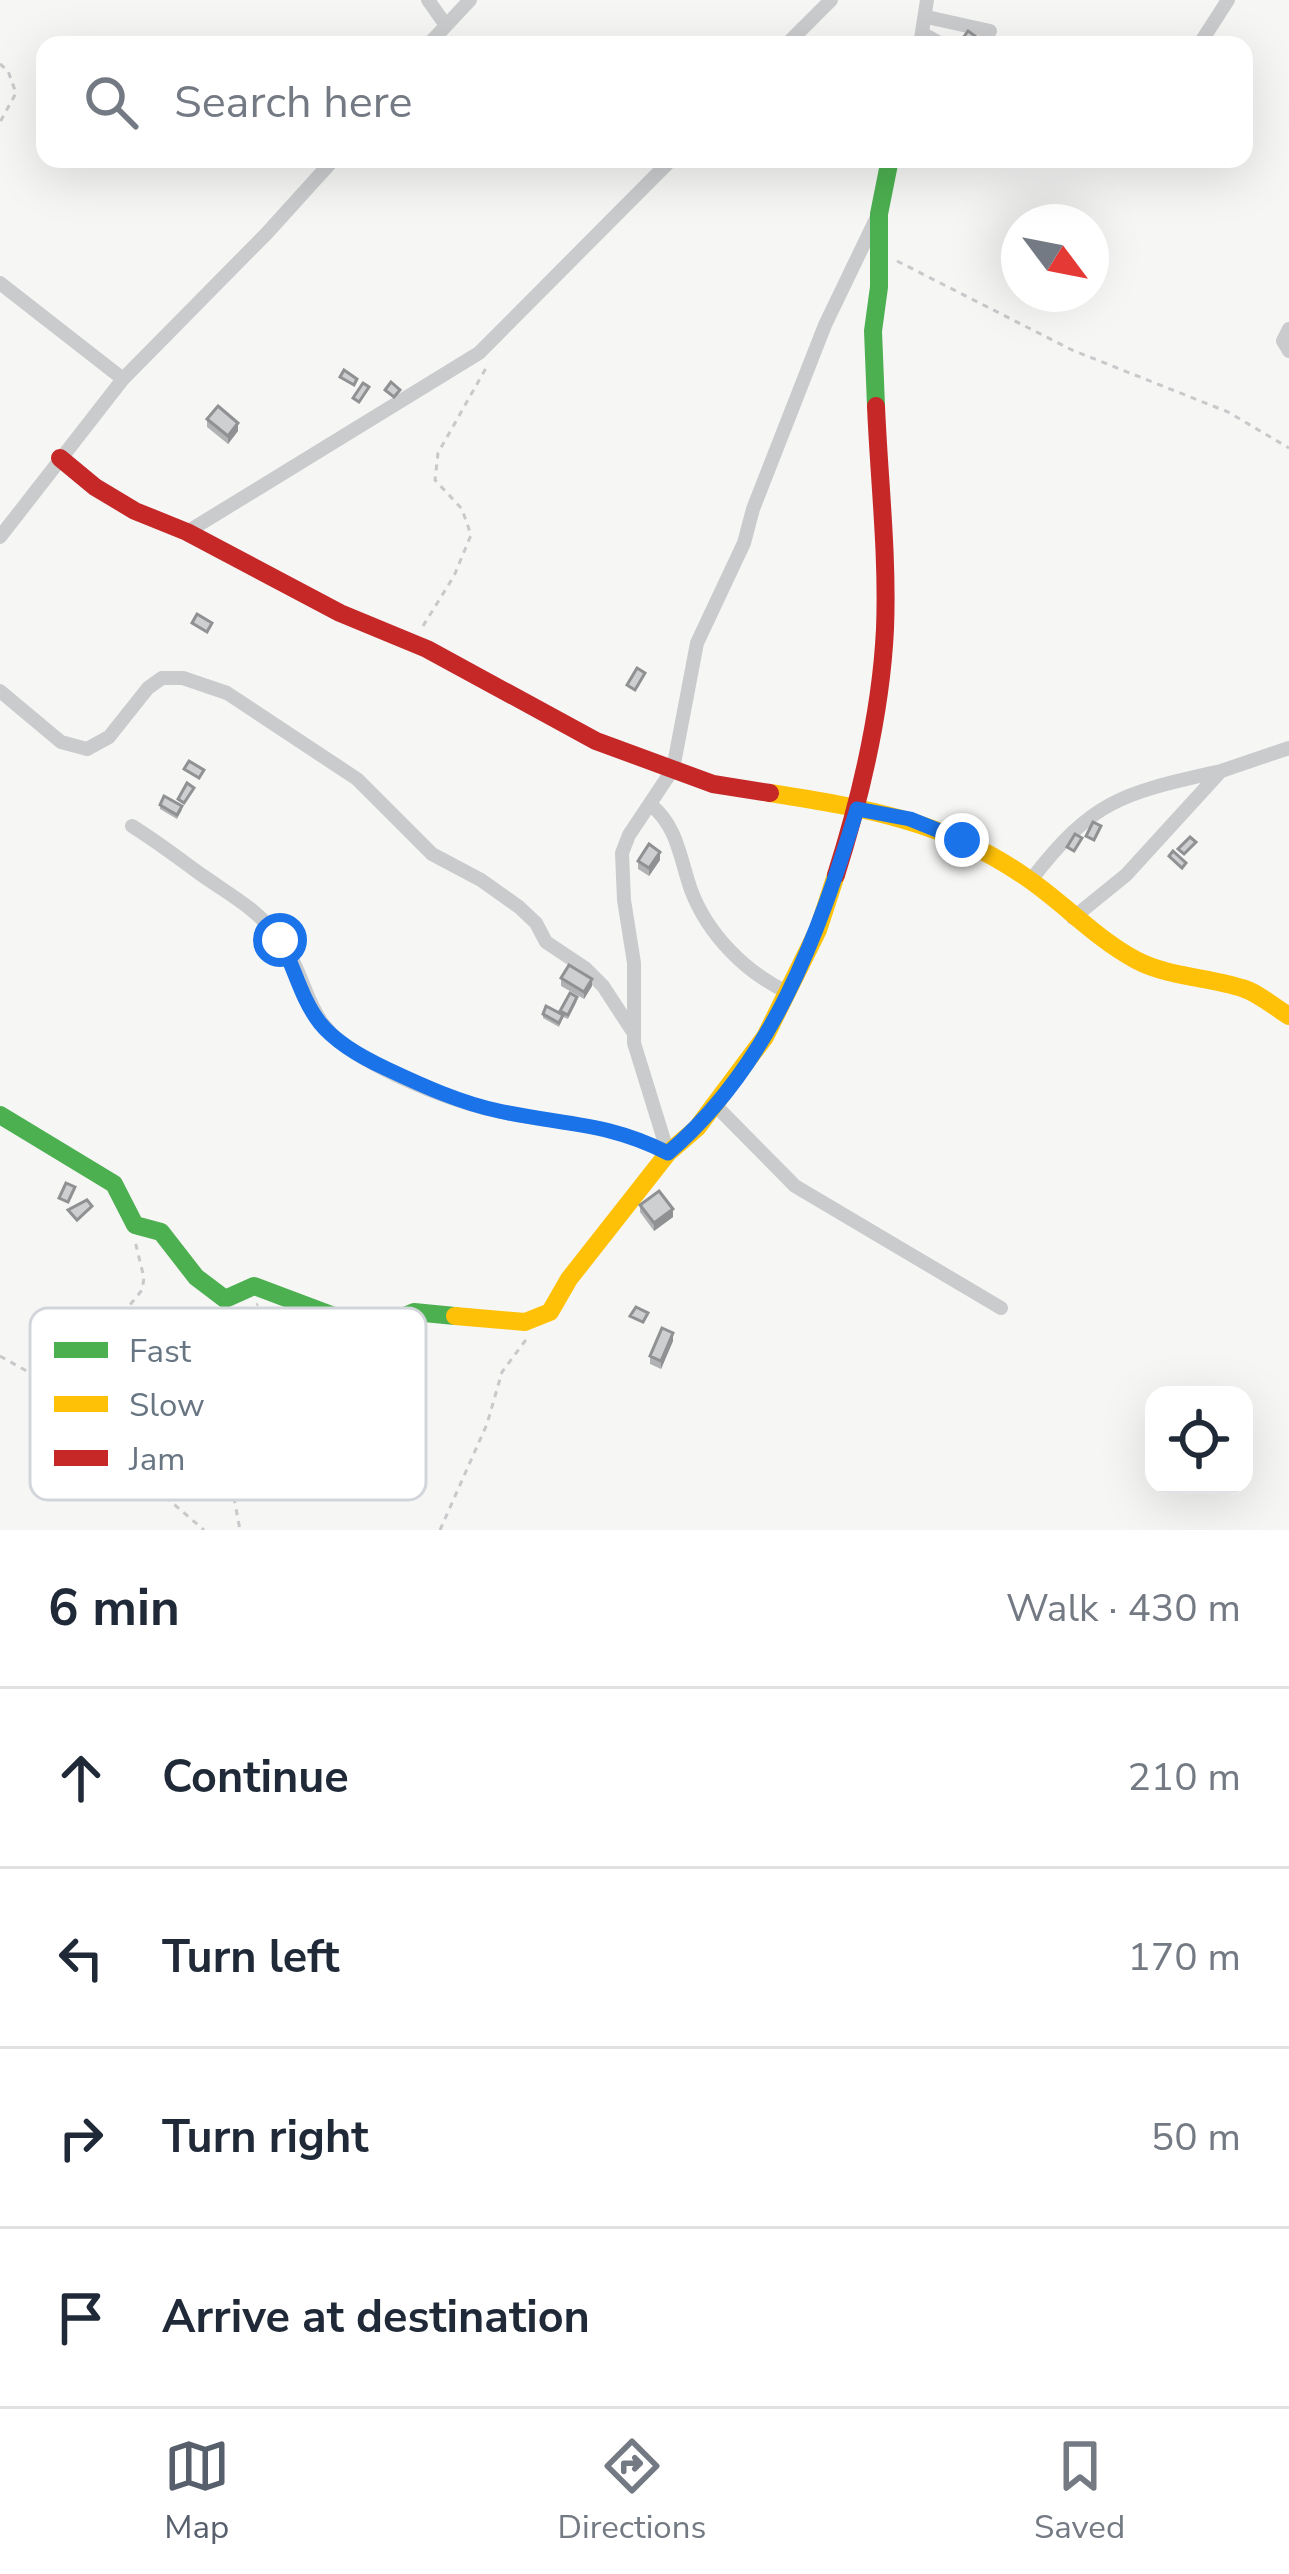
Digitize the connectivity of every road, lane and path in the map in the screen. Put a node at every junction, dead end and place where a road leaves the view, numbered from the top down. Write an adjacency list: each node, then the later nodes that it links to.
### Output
1 (428, 0): 7 (street)
2 (470, 0): 7 (street)
3 (831, 0): 10 (street)
4 (927, 0): 6 (street)
5 (1228, 0): 12 (street)
6 (927, 17): 8 (street); 11 (street)
7 (445, 24): 9 (street)
8 (990, 31)
9 (435, 36)
10 (795, 36)
11 (923, 36)
12 (1205, 36)
13 (0, 64): 14 (path)
14 (0, 122)
15 (326, 168): 24 (street)
16 (663, 168): 27 (street)
17 (888, 168): 18 (street)
18 (879, 214): 19 (street); 32 (street)
19 (880, 252): 25 (path); 35 (street)
20 (0, 283): 24 (street)
21 (1289, 329): 22 (street)
22 (1289, 351)
23 (488, 362): 29 (path)
24 (123, 379): 26 (street)
25 (1289, 448)
26 (60, 458): 27 (street); 28 (street)
27 (187, 532): 29 (street)
28 (0, 537)
29 (417, 645): 32 (street)
30 (0, 691): 41 (street)
31 (1289, 748): 33 (street)
32 (673, 769): 34 (street); 35 (street)
33 (1221, 771): 37 (street); 38 (street)
34 (651, 805): 39 (street); 41 (street)
35 (857, 809): 37 (street); 39 (street)
36 (132, 826): 44 (street)
37 (1031, 880): 38 (street)
38 (1072, 918): 40 (street)
39 (788, 993): 42 (street)
40 (1289, 1016)
41 (634, 1034): 44 (street)
42 (715, 1105): 44 (street); 50 (street)
43 (0, 1115): 45 (street)
44 (668, 1153): 52 (street)
45 (135, 1225): 46 (street); 47 (path)
46 (270, 1294): 48 (path); 49 (street)
47 (127, 1308)
48 (255, 1308)
49 (309, 1308)
50 (1000, 1308)
51 (426, 1313): 52 (street)
52 (537, 1320): 59 (path)
53 (0, 1356): 54 (path)
54 (30, 1373)
55 (170, 1500): 57 (path)
56 (234, 1500): 58 (path)
57 (204, 1530)
58 (240, 1530)
59 (440, 1530)

